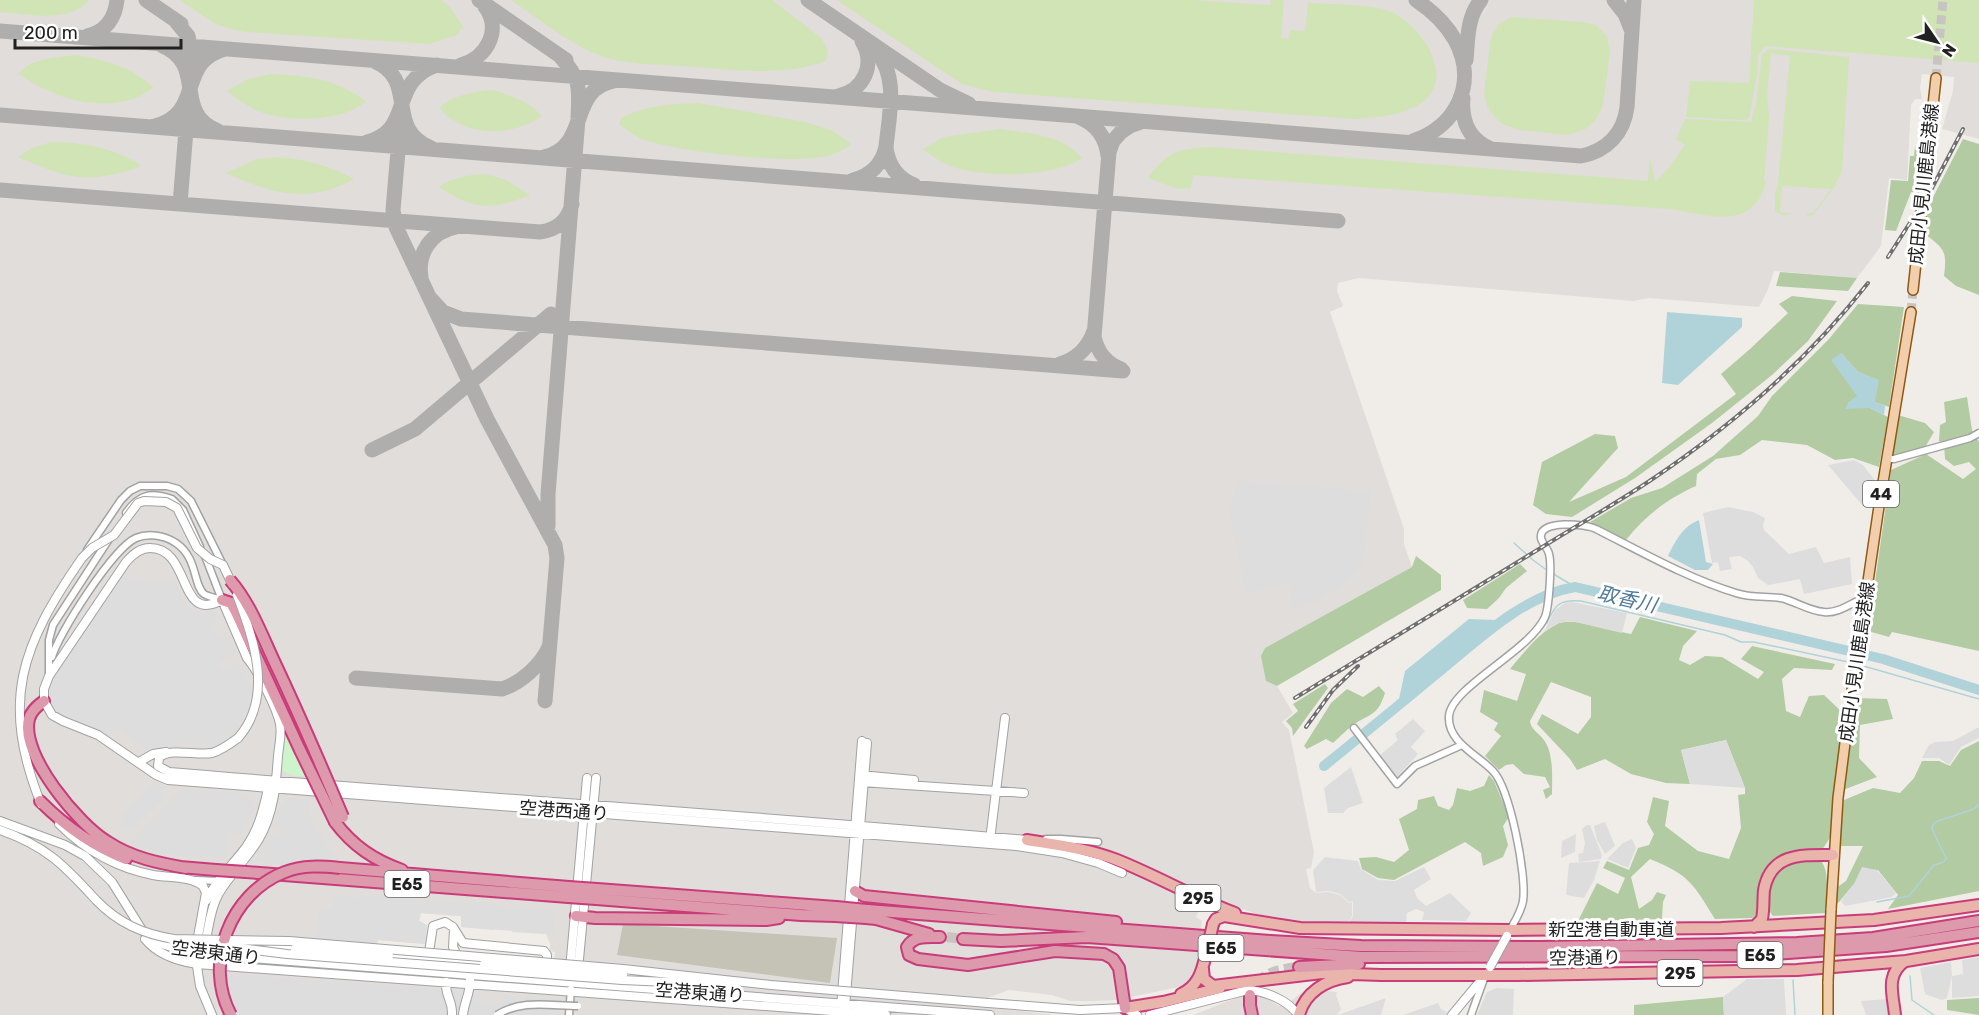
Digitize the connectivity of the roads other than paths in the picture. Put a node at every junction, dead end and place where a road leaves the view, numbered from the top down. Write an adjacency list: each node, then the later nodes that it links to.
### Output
1 (1936, 78): 2 (main road, 成田小見川鹿島港線)
2 (1913, 290)
3 (1911, 312): 5 (main road, 成田小見川鹿島港線 / 44)
4 (1979, 433): 5 (street)
5 (1887, 459): 9 (main road, 成田小見川鹿島港線 / 44)
6 (82, 558): 7 (street, bridge); 7 (street, bridge); 11 (street)
7 (223, 565): 8 (street, bridge)
8 (230, 580): 19 (street, bridge); 29 (highway, bridge)
9 (1867, 597): 18 (street); 38 (main road, 成田小見川鹿島港線 / 44)
10 (222, 600): 12 (street); 12 (street); 13 (street); 24 (street); 29 (highway, bridge)
11 (24, 642)
12 (50, 664): 13 (street)
13 (49, 676): 14 (street)
14 (44, 701): 20 (street); 39 (highway)
15 (1005, 717): 25 (street)
16 (1354, 728): 18 (street)
17 (865, 742): 23 (street)
18 (1462, 745): 62 (street)
19 (167, 752): 20 (street); 24 (street)
20 (139, 762): 24 (street)
21 (23, 777): 27 (street)
22 (591, 778): 28 (street)
23 (861, 778): 25 (street); 31 (street)
24 (274, 786): 28 (street, 空港西通り); 43 (street); 44 (street)
25 (996, 788): 26 (street); 35 (street)
26 (1024, 793)
27 (40, 801): 37 (highway)
28 (589, 808): 31 (street, 空港西通り); 33 (street, 空港西通り); 55 (street)
29 (339, 819): 41 (highway)
30 (0, 821): 49 (street)
31 (858, 825): 33 (street); 35 (street, 空港西通り)
32 (0, 830): 65 (street, bridge)
33 (857, 835): 35 (street, 空港西通り); 45 (street); 88 (street)
34 (1027, 840): 35 (street, 空港西通り); 36 (street); 57 (highway, 295)
35 (990, 841): 40 (street, 空港西通り)
36 (1098, 842)
37 (101, 853): 39 (highway); 42 (street)
38 (1833, 855): 54 (highway); 105 (main road, 成田小見川鹿島港線 / 44, bridge)
39 (186, 868): 46 (highway, E65, bridge)
40 (1122, 873)
41 (435, 876): 46 (highway, E65); 91 (highway, bridge)
42 (193, 880): 44 (street); 51 (street)
43 (228, 880): 44 (street); 68 (street)
44 (217, 882): 51 (street)
45 (855, 891): 64 (highway); 88 (street)
46 (568, 892): 47 (highway, E65, bridge)
47 (597, 894): 50 (highway, E65); 53 (highway, E65)
48 (1979, 905): 58 (highway, 空港通り / 295)
49 (130, 911): 67 (street, 空港東通り); 72 (street, 空港東通り)
50 (836, 912): 52 (highway, E65, bridge); 53 (highway, E65)
51 (203, 913): 67 (street)
52 (866, 914): 64 (highway, E65); 89 (highway, E65)
53 (801, 915): 55 (highway)
54 (1763, 915): 58 (highway); 59 (highway)
55 (580, 917): 85 (street)
56 (1979, 921): 64 (highway, 新空港自動車道 / E65)
57 (1283, 926): 62 (highway, 空港通り / 295); 75 (highway, 空港通り / 295, bridge)
58 (1775, 926): 59 (highway, 空港通り / 295)
59 (1754, 927): 62 (highway, 空港通り / 295)
60 (454, 929): 60 (street); 70 (street)
61 (1979, 932): 69 (highway, 新空港自動車道 / E65)
62 (1509, 933): 76 (street, bridge)
63 (963, 939): 69 (highway, E65)
64 (1241, 939)
65 (220, 943): 70 (street, bridge); 80 (street, bridge); 80 (street, bridge)
66 (1979, 949): 71 (highway, 空港通り / 295)
67 (195, 953): 68 (street, 空港東通り); 72 (street)
68 (204, 954): 72 (street); 77 (street, 空港東通り)
69 (1479, 956): 74 (highway)
70 (428, 959): 80 (street, bridge)
71 (1906, 961): 73 (highway, 空港通り / 295); 79 (highway)
72 (197, 964): 81 (street, 空港東通り); 90 (street)
73 (1875, 964): 76 (highway, 空港通り / 295); 79 (highway)
74 (1299, 967)
75 (1203, 969): 82 (highway, 空港通り / 295); 89 (highway, 295)
76 (1488, 971): 78 (highway, 空港通り / 295); 103 (street); 104 (street)
77 (464, 975): 83 (street); 85 (street, 空港東通り)
78 (1382, 975): 82 (highway, 空港通り / 295); 84 (highway)
79 (1892, 976): 106 (highway)
80 (696, 980): 89 (street, bridge)
81 (446, 982): 83 (street, 空港東通り); 92 (street)
82 (1237, 983): 89 (highway, 295)
83 (471, 984): 85 (street, 空港東通り); 93 (street)
84 (1325, 984): 101 (highway); 102 (highway)
85 (572, 986): 88 (street, 空港東通り); 95 (street)
86 (1250, 995): 100 (highway)
87 (578, 1006): 94 (street, bridge)
88 (843, 1006): 96 (street, 空港東通り); 97 (street, 空港東通り)
89 (1125, 1012): 98 (street)
90 (212, 1015)
91 (231, 1015)
92 (452, 1015)
93 (463, 1015)
94 (496, 1015)
95 (569, 1015)
96 (886, 1015)
97 (990, 1015)
98 (1137, 1015)
99 (1150, 1015): 101 (street)
100 (1252, 1015)
101 (1298, 1015)
102 (1305, 1015)
103 (1452, 1015)
104 (1471, 1015)
105 (1828, 1015)
106 (1895, 1015)

